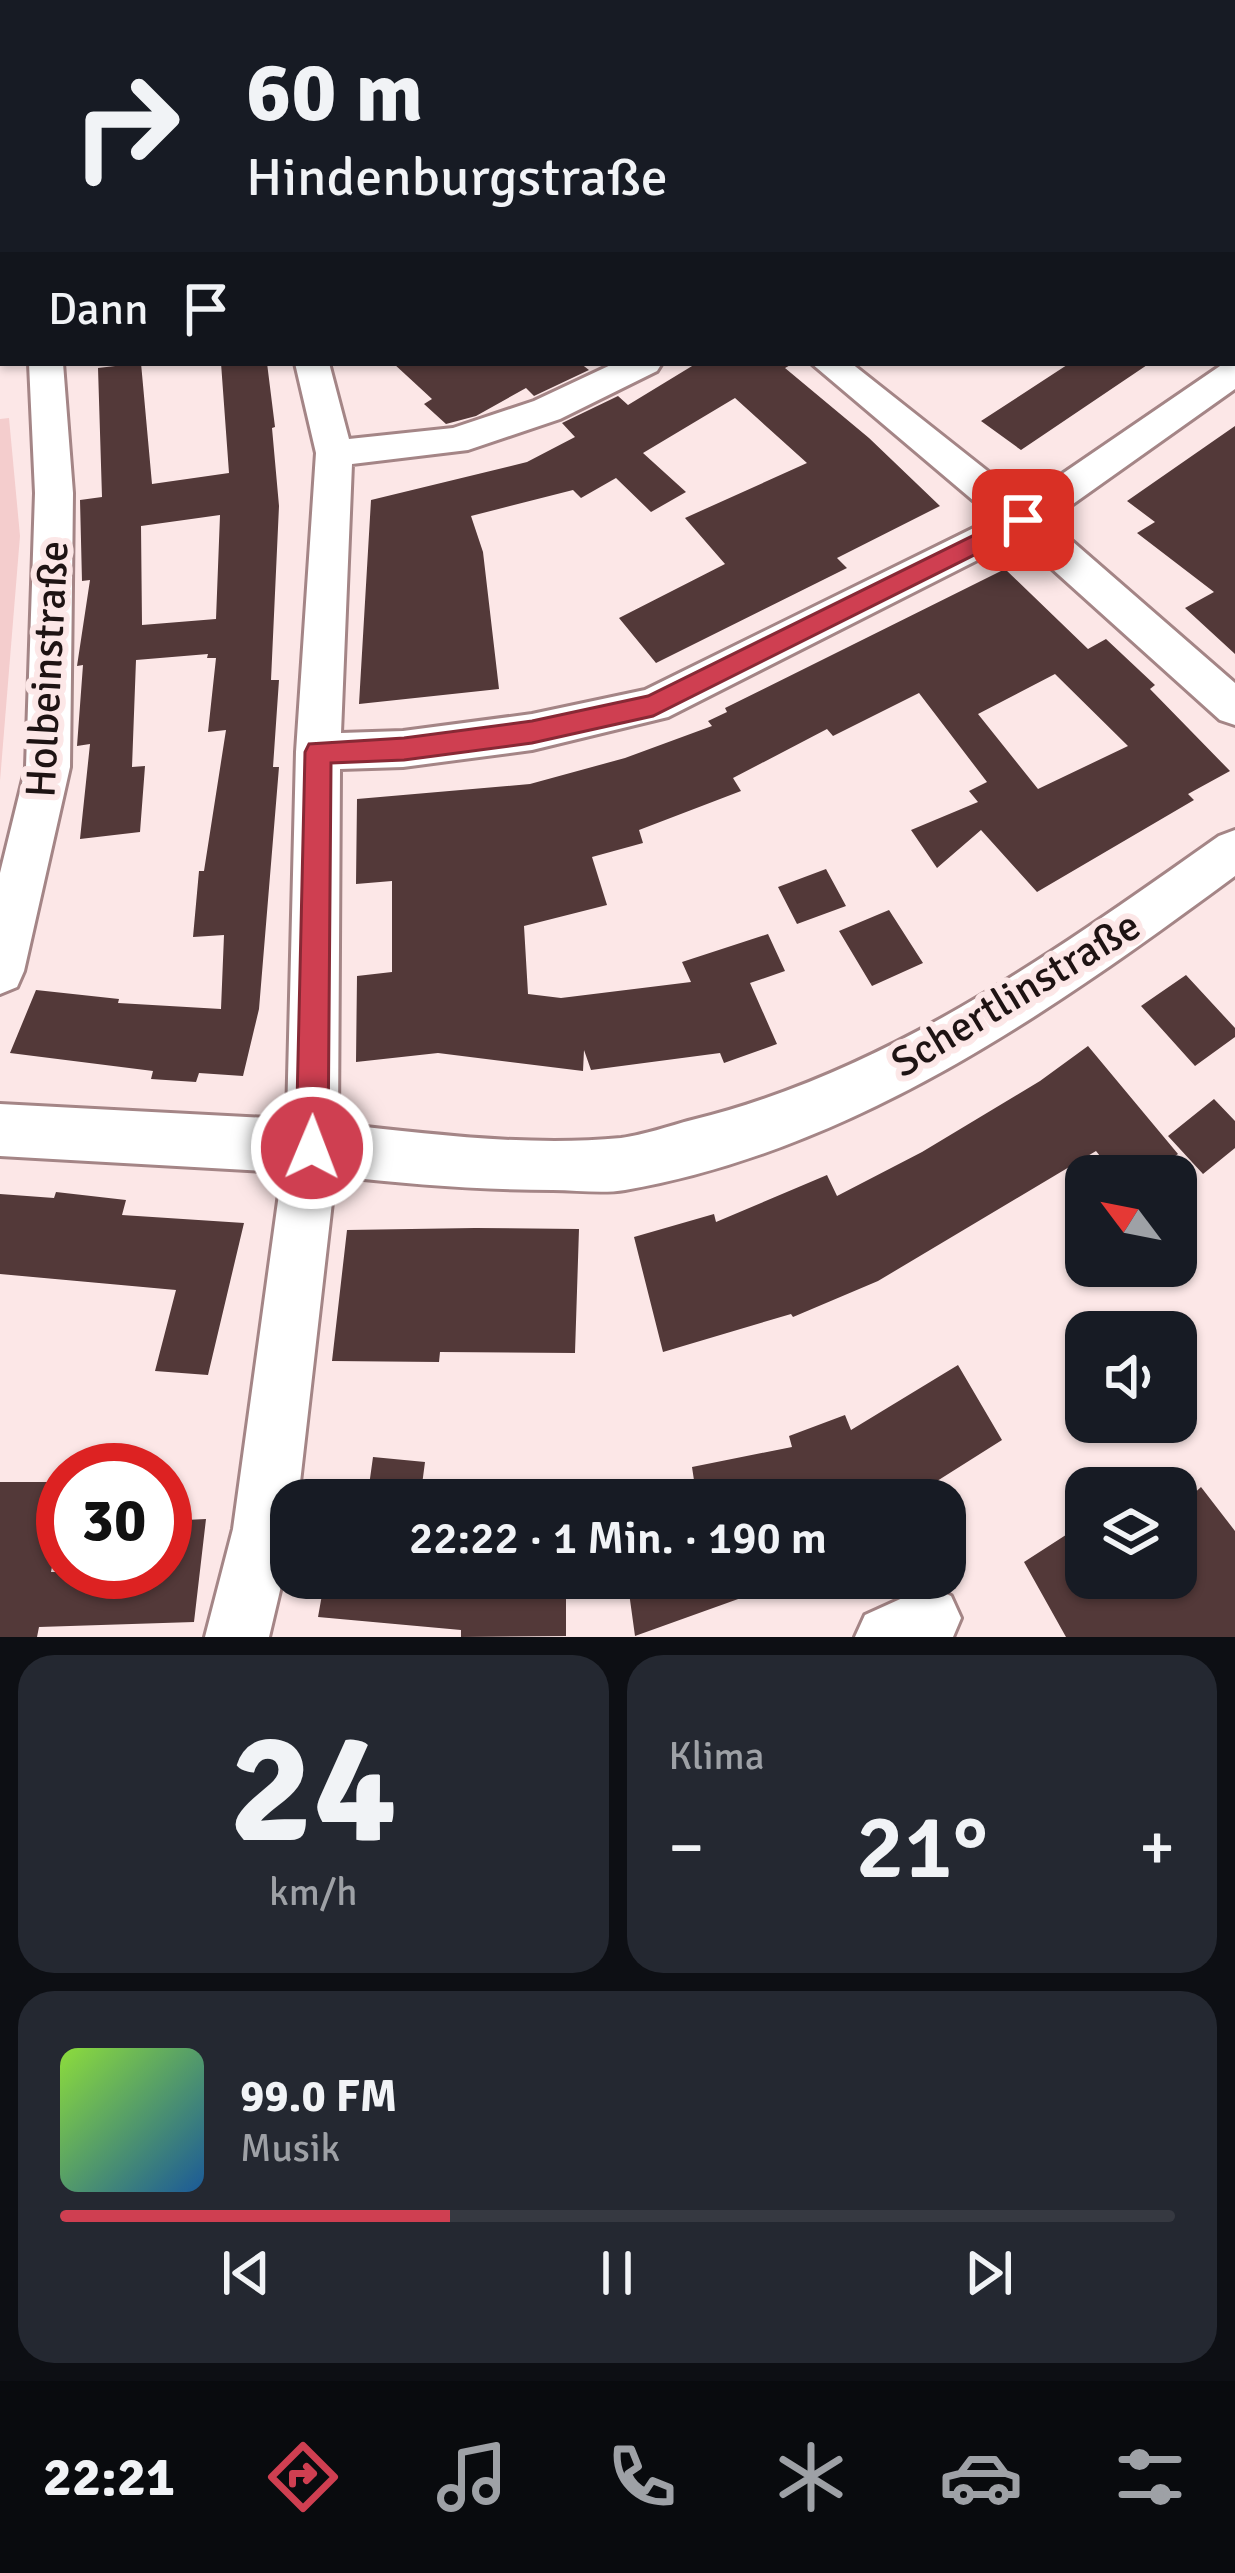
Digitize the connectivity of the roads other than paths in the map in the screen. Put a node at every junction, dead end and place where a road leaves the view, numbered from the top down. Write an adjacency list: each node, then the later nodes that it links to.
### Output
1 (46, 366): 11 (street, Holbeinstraße)
2 (312, 366): 6 (street)
3 (639, 366): 6 (street)
4 (832, 366): 7 (street)
5 (1235, 373): 7 (street)
6 (334, 453): 9 (street)
7 (1023, 520): 8 (street); 9 (street)
8 (1235, 708)
9 (318, 752): 13 (street)
10 (1235, 850): 13 (street, Schertlinstraße)
11 (0, 970)
12 (0, 1130): 13 (street, Schertlinstraße)
13 (312, 1148): 14 (street)
14 (236, 1637)

